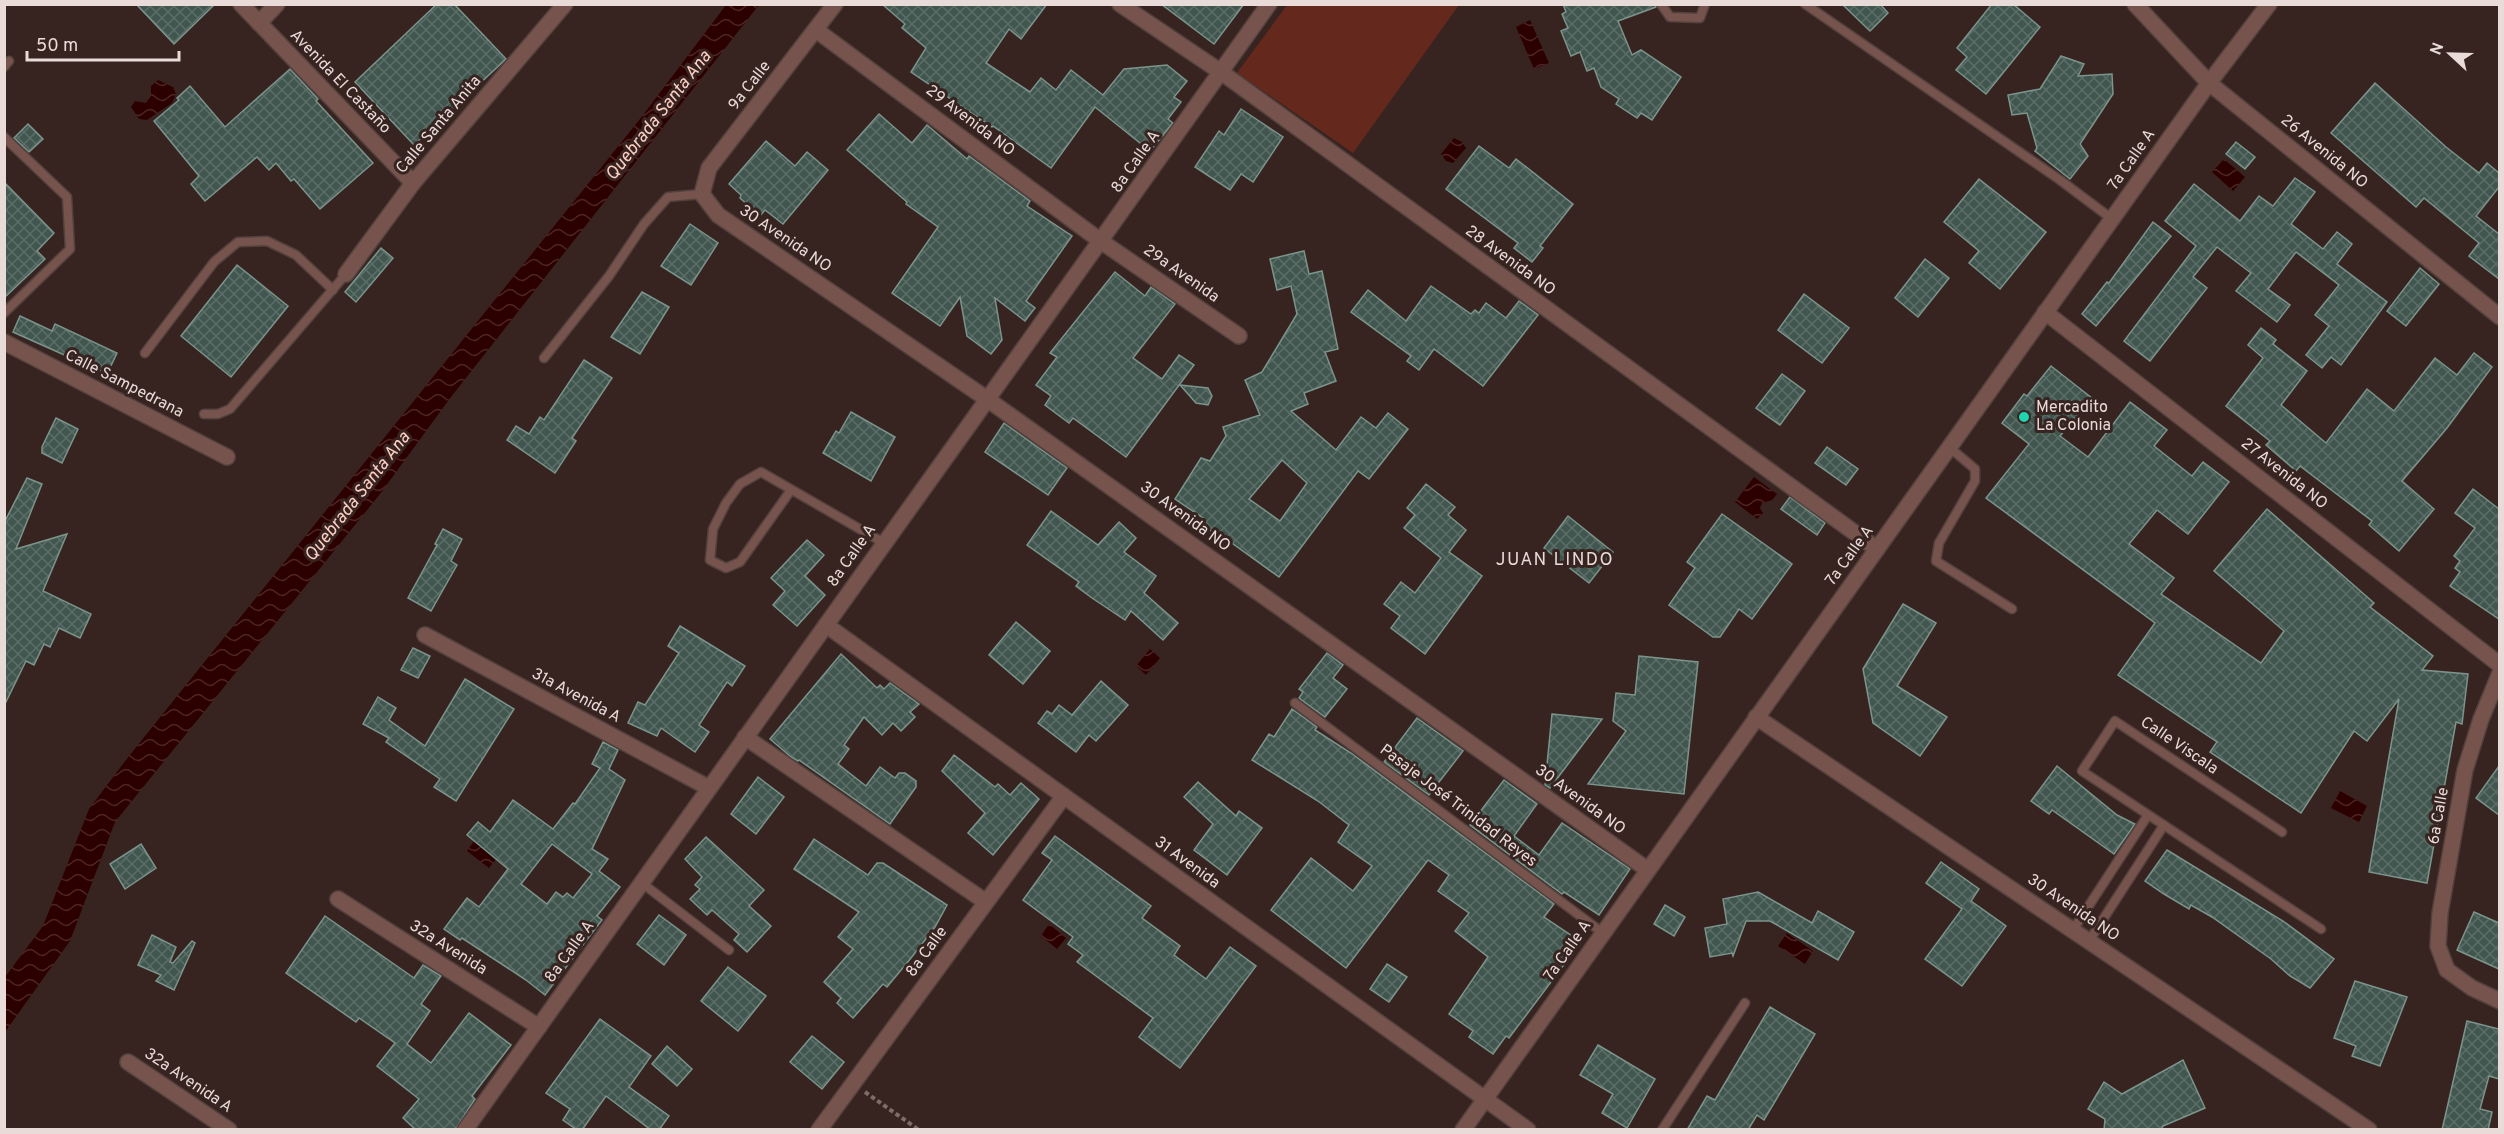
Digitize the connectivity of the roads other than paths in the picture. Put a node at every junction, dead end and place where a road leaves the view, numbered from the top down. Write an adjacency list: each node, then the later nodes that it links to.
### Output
1 (241, 4): 12 (street, Avenida El Castaño)
2 (277, 4): 12 (street)
3 (565, 4): 17 (street, Calle Santa Anita)
4 (835, 4): 13 (street, 9a Calle)
5 (1120, 4): 14 (street, 28 Avenida NO)
6 (1269, 4): 14 (street, 8a Calle A)
7 (1661, 4): 8 (lane)
8 (1706, 4)
9 (1805, 4): 19 (lane)
10 (2135, 4): 15 (street, 26 Avenida NO)
11 (2269, 4): 15 (street, 7a Calle A)
12 (259, 23): 17 (street, Avenida El Castaño)
13 (816, 30): 18 (street, 9a Calle); 20 (street, 29 Avenida NO)
14 (1221, 72): 20 (street, 8a Calle A); 36 (street, 28 Avenida NO)
15 (2209, 83): 19 (street, 7a Calle A); 25 (street, 26 Avenida NO)
16 (4, 137): 24 (lane)
17 (412, 183): 21 (street, Calle Santa Anita)
18 (702, 194): 29 (lane); 30 (street, 30 Avenida NO)
19 (2112, 219): 23 (street, 7a Calle A)
20 (1102, 242): 26 (street, 29a Avenida); 30 (street, 8a Calle A)
21 (346, 274): 22 (lane)
22 (333, 291): 28 (lane); 31 (lane)
23 (2045, 312): 32 (street, 7a Calle A); 40 (street, 27 Avenida NO)
24 (4, 313)
25 (2499, 317)
26 (1239, 336)
27 (4, 342): 33 (street, Calle Sampedrana)
28 (145, 353)
29 (544, 358)
30 (987, 399): 35 (street, 8a Calle A); 50 (street, 30 Avenida NO)
31 (204, 414)
32 (1949, 447): 36 (street, 7a Calle A); 37 (lane)
33 (227, 457)
34 (791, 490): 34 (lane); 35 (lane)
35 (884, 543): 38 (street, 8a Calle A)
36 (1877, 549): 43 (street, 7a Calle A)
37 (2012, 609)
38 (826, 625): 44 (street, 8a Calle A); 46 (street, 31 Avenida)
39 (425, 635): 45 (street, 31a Avenida A)
40 (2499, 665)
41 (2499, 673): 59 (street, 6a Calle)
42 (1295, 703): 56 (lane, Pasaje José Trinidad Reyes)
43 (1756, 717): 50 (street, 7a Calle A); 55 (street, 30 Avenida NO)
44 (745, 737): 45 (street, 8a Calle A); 53 (street)
45 (709, 788): 51 (street, 8a Calle A)
46 (1064, 796): 53 (street, 8a Calle); 63 (street, 31 Avenida)
47 (2148, 814): 48 (lane, Calle Viscala); 49 (lane, Calle Viscala); 55 (lane)
48 (2164, 825): 54 (lane, Calle Viscala); 57 (lane)
49 (2283, 832)
50 (1648, 870): 56 (street, 7a Calle A)
51 (642, 883): 58 (lane); 61 (street, 8a Calle A)
52 (338, 899): 61 (street, 32a Avenida)
53 (986, 902): 66 (street, 8a Calle)
54 (2321, 929)
55 (2073, 930): 57 (street, 30 Avenida NO)
56 (1603, 933): 63 (street, 7a Calle A)
57 (2089, 941): 70 (street, 30 Avenida NO)
58 (729, 950)
59 (2499, 1001)
60 (1745, 1003): 69 (lane)
61 (539, 1027): 65 (street, 8a Calle A)
62 (128, 1062): 64 (street, 32a Avenida A)
63 (1485, 1099): 67 (street, 7a Calle A); 68 (street, 31 Avenida)
64 (229, 1130)
65 (465, 1130)
66 (819, 1130)
67 (1463, 1130)
68 (1528, 1130)
69 (1662, 1130)
70 (2369, 1130)

